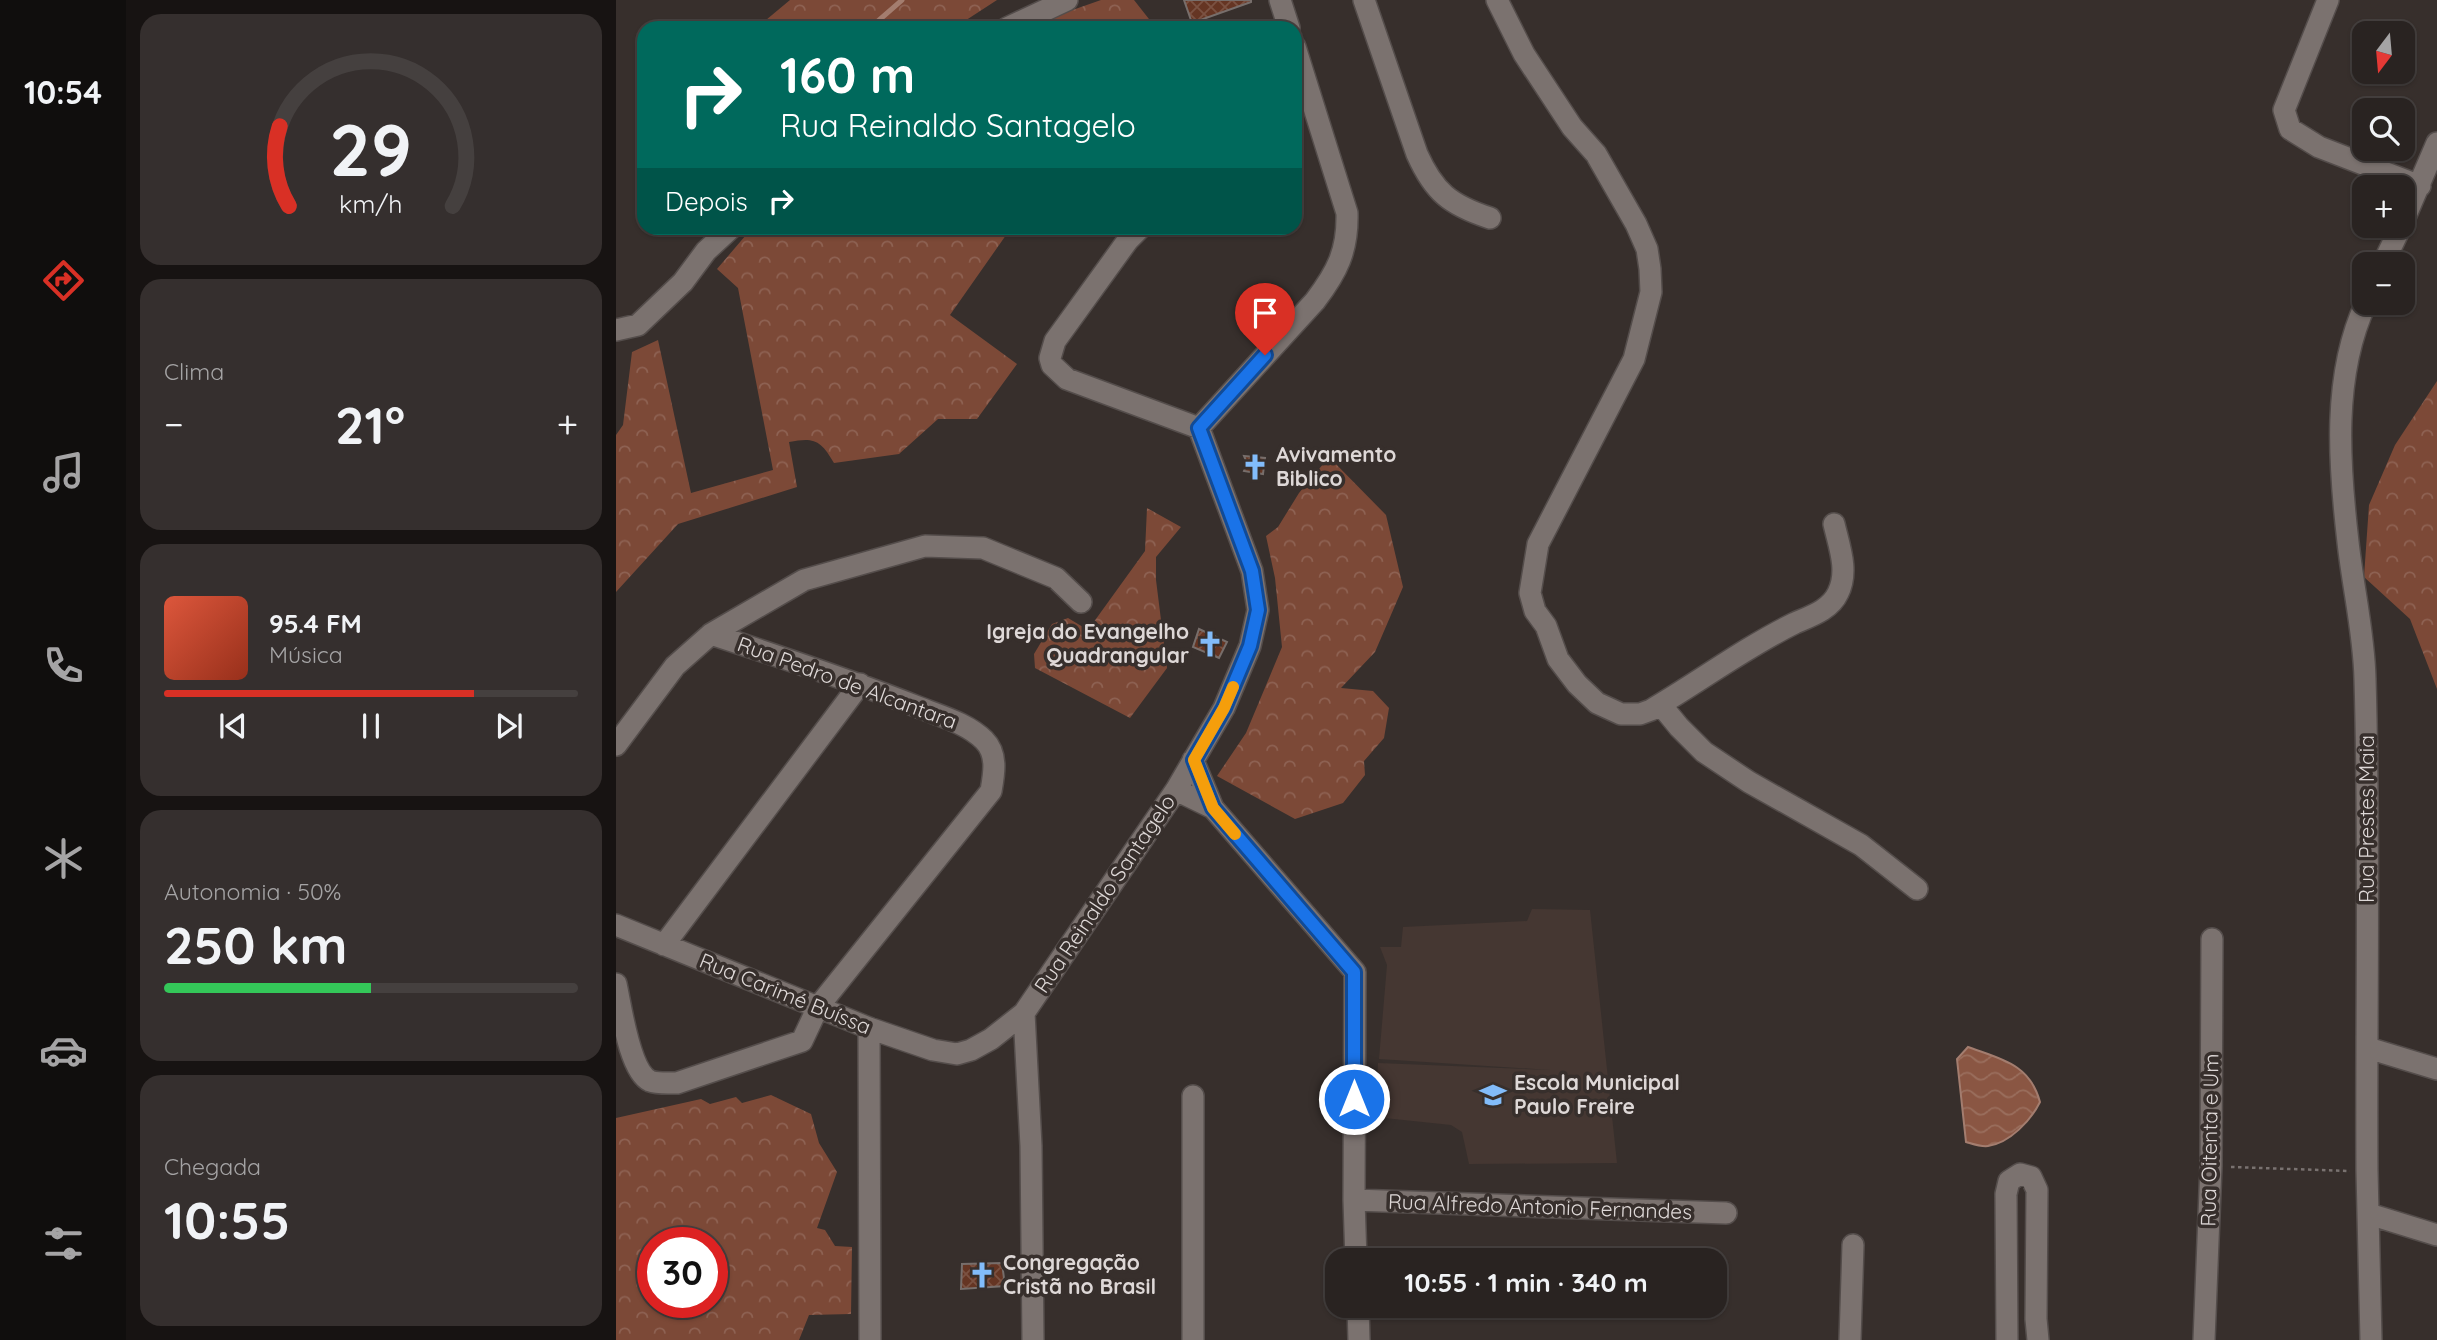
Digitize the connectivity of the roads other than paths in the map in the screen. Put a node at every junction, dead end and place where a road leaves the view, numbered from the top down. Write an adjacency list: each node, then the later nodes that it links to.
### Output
1 (1066, 0): 6 (street)
2 (1280, 0): 7 (street)
3 (1364, 0): 12 (street)
4 (1497, 0): 22 (street)
5 (2328, 0): 10 (street)
6 (1022, 21)
7 (1287, 21)
8 (1302, 69): 17 (street)
9 (2437, 143): 10 (street)
10 (2420, 186): 11 (street)
11 (2415, 197)
12 (1490, 218)
13 (723, 235): 16 (street)
14 (1133, 235): 17 (street)
15 (2360, 315): 35 (street, Rua Prestes Maia)
16 (616, 330)
17 (1199, 428): 24 (street, Rua Reinaldo Santagelo)
18 (1834, 524): 22 (street)
19 (1081, 602): 20 (street)
20 (712, 634): 21 (street, Rua Pedro de Alcantara); 23 (street)
21 (860, 684): 30 (street); 32 (street, Rua Pedro de Alcantara)
22 (1661, 705): 27 (street)
23 (616, 745)
24 (1194, 760): 25 (street, Rua Reinaldo Santagelo); 26 (street)
25 (1176, 790): 26 (street); 33 (street, Rua Reinaldo Santagelo)
26 (1213, 808): 39 (street)
27 (1917, 889)
28 (616, 925): 30 (street, Rua Carimé Buíssa)
29 (2212, 939): 53 (street, Rua Oitenta e Um)
30 (664, 945): 32 (street, Rua Carimé Buíssa)
31 (616, 984): 32 (street, Rua Pedro de Alcantara)
32 (818, 1007): 34 (street, Rua Carimé Buíssa)
33 (1024, 1013): 36 (street, Rua Reinaldo Santagelo); 47 (street)
34 (869, 1028): 36 (street, Rua Carimé Buíssa); 46 (street)
35 (2368, 1048): 37 (street); 41 (street, Rua Prestes Maia)
36 (957, 1054)
37 (2437, 1069)
38 (1193, 1096): 48 (street)
39 (1354, 1200): 40 (street, Rua Alfredo Antonio Fernandes); 44 (street)
40 (1726, 1213)
41 (2369, 1214): 42 (street); 54 (street, Rua Prestes Maia)
42 (2437, 1235)
43 (1853, 1245): 50 (street)
44 (1356, 1248)
45 (1358, 1318): 49 (street)
46 (870, 1340)
47 (1033, 1340)
48 (1193, 1340)
49 (1359, 1340)
50 (1850, 1340)
51 (2007, 1340): 52 (street)
52 (2038, 1340)
53 (2204, 1340)
54 (2371, 1340)

